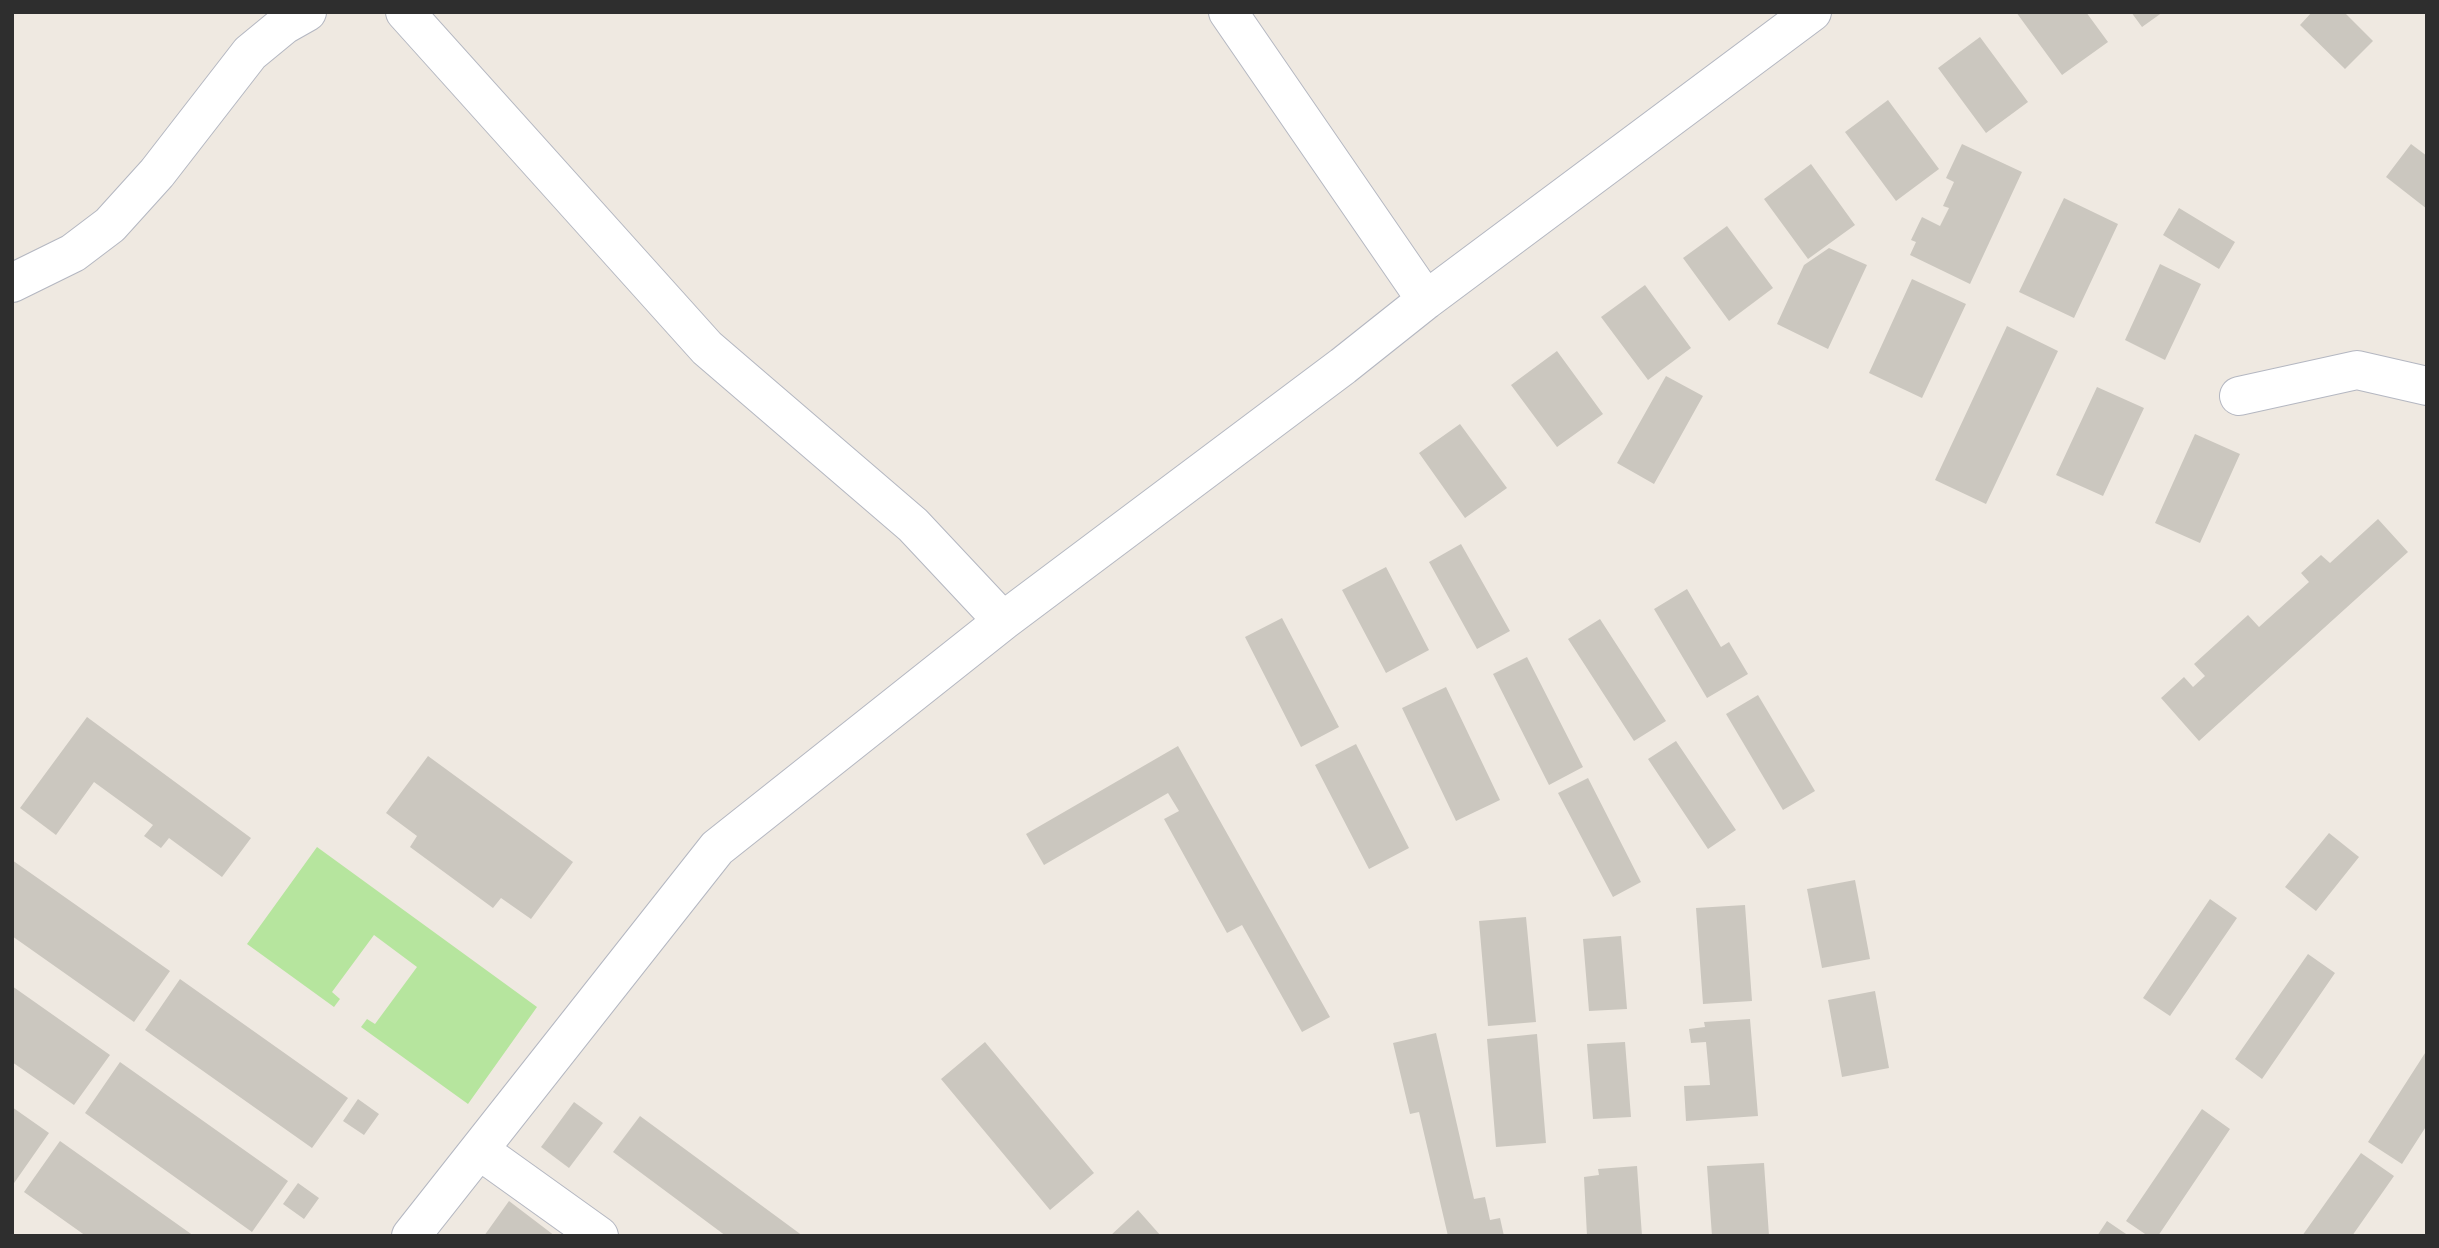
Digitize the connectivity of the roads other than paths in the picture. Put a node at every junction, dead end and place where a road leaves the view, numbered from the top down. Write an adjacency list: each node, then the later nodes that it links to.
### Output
1 (307, 12): 5 (street)
2 (1228, 12): 6 (street)
3 (1812, 12): 6 (street)
4 (400, 16): 9 (street)
5 (12, 283)
6 (1426, 300): 9 (street)
7 (2427, 386): 8 (street)
8 (2239, 396)
9 (1003, 621): 10 (street)
10 (479, 1150): 11 (street); 12 (street)
11 (411, 1236)
12 (599, 1236)

